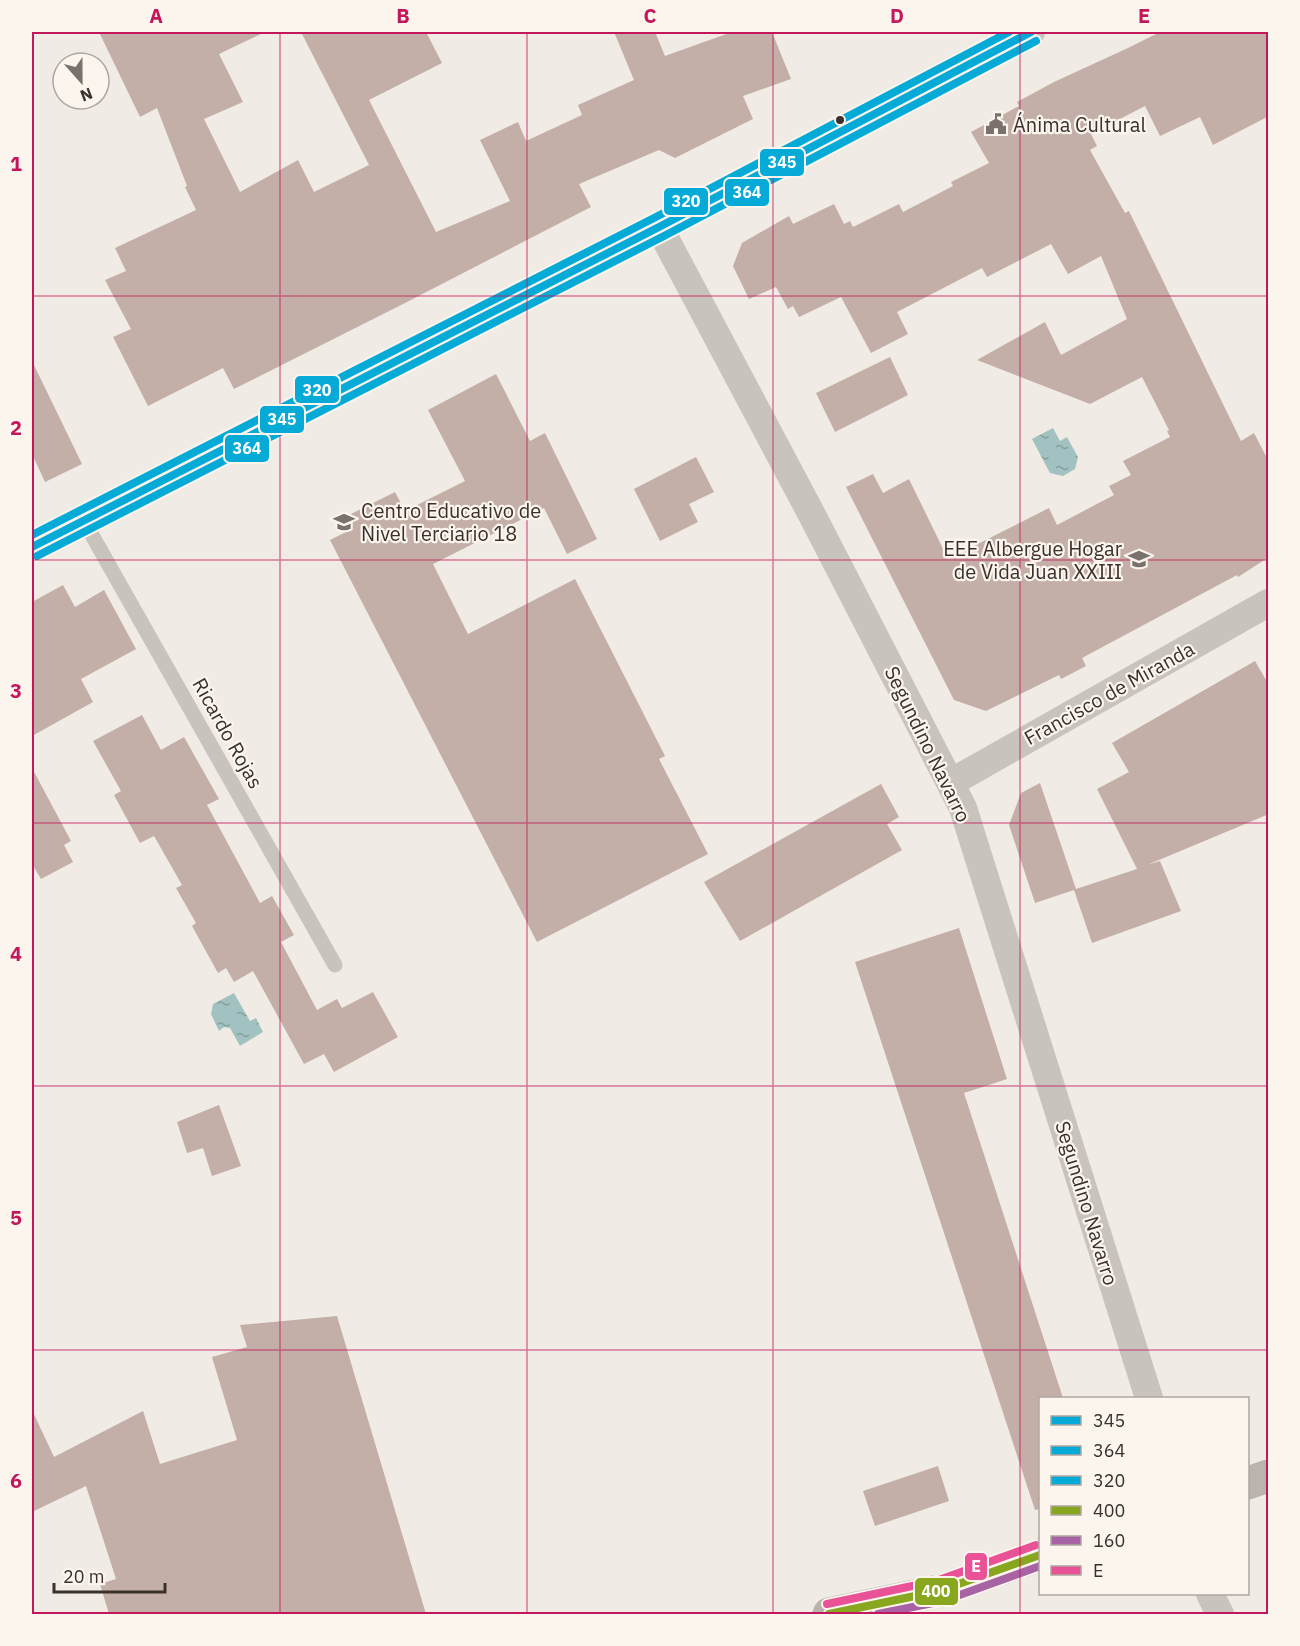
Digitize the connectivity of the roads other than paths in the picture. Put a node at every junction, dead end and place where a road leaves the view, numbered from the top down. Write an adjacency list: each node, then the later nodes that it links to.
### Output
1 (1031, 32): 2 (street)
2 (659, 227): 3 (street); 6 (street, Segundino Navarro)
3 (84, 520): 4 (street); 7 (lane, Ricardo Rojas)
4 (32, 547)
5 (1269, 603): 6 (street, Francisco de Miranda)
6 (950, 783): 8 (street, Segundino Navarro)
7 (335, 966)
8 (1149, 1397)
9 (1269, 1476): 10 (main road)
10 (1249, 1483)
11 (1039, 1556): 13 (main road)
12 (1211, 1595): 14 (street)
13 (829, 1614)
14 (1220, 1614)

